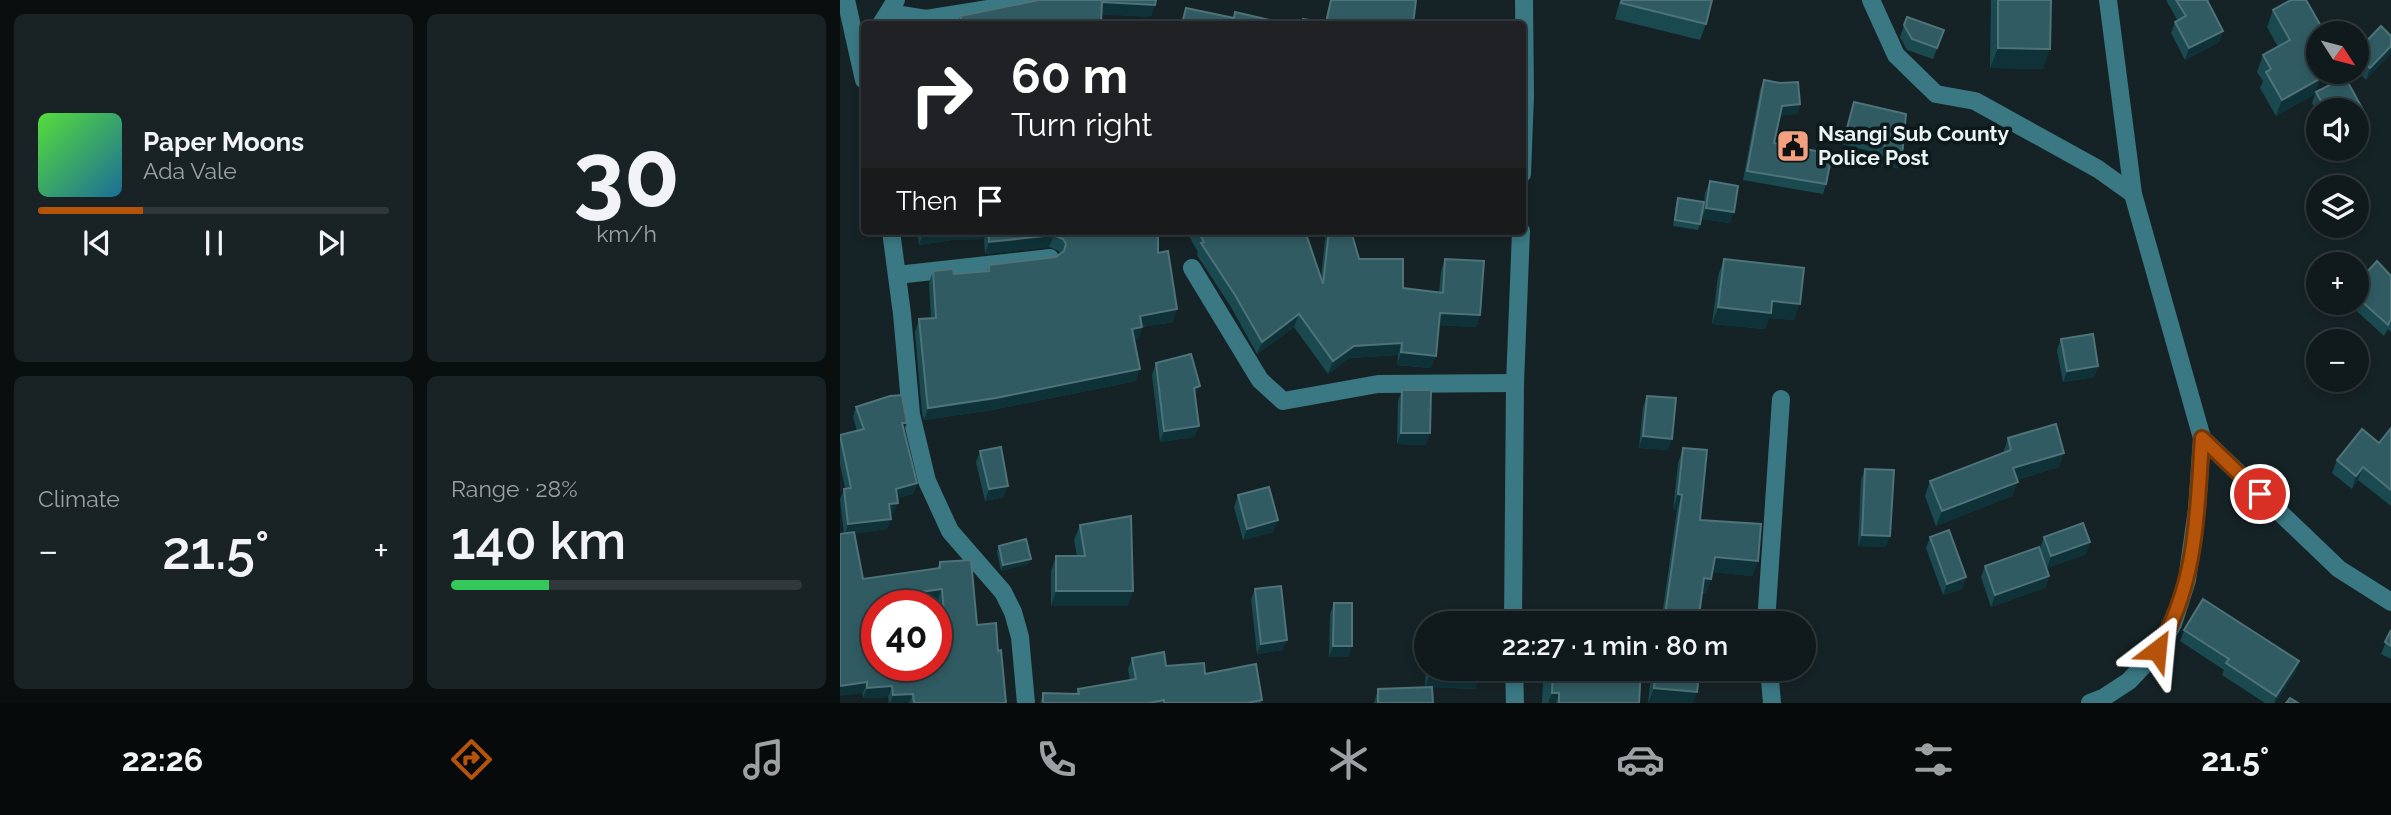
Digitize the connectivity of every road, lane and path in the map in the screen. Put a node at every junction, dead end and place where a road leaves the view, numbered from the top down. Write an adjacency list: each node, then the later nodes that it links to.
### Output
1 (846, 0): 8 (street)
2 (1524, 0): 7 (street)
3 (1871, 0): 9 (street)
4 (2108, 0): 9 (street)
5 (1031, 2): 6 (street)
6 (889, 12)
7 (1524, 21)
8 (861, 52)
9 (2133, 194): 17 (street)
10 (892, 235): 14 (street)
11 (1521, 235): 15 (street)
12 (1050, 258): 14 (street)
13 (1192, 268): 15 (street)
14 (897, 275): 23 (street)
15 (1515, 383): 19 (street)
16 (1782, 399): 20 (street)
17 (2202, 438): 18 (street); 26 (street)
18 (2391, 602)
19 (1513, 611)
20 (1767, 611)
21 (1514, 681): 24 (street)
22 (1770, 681): 25 (street)
23 (1026, 703)
24 (1515, 703)
25 (1772, 703)
26 (2090, 703)

